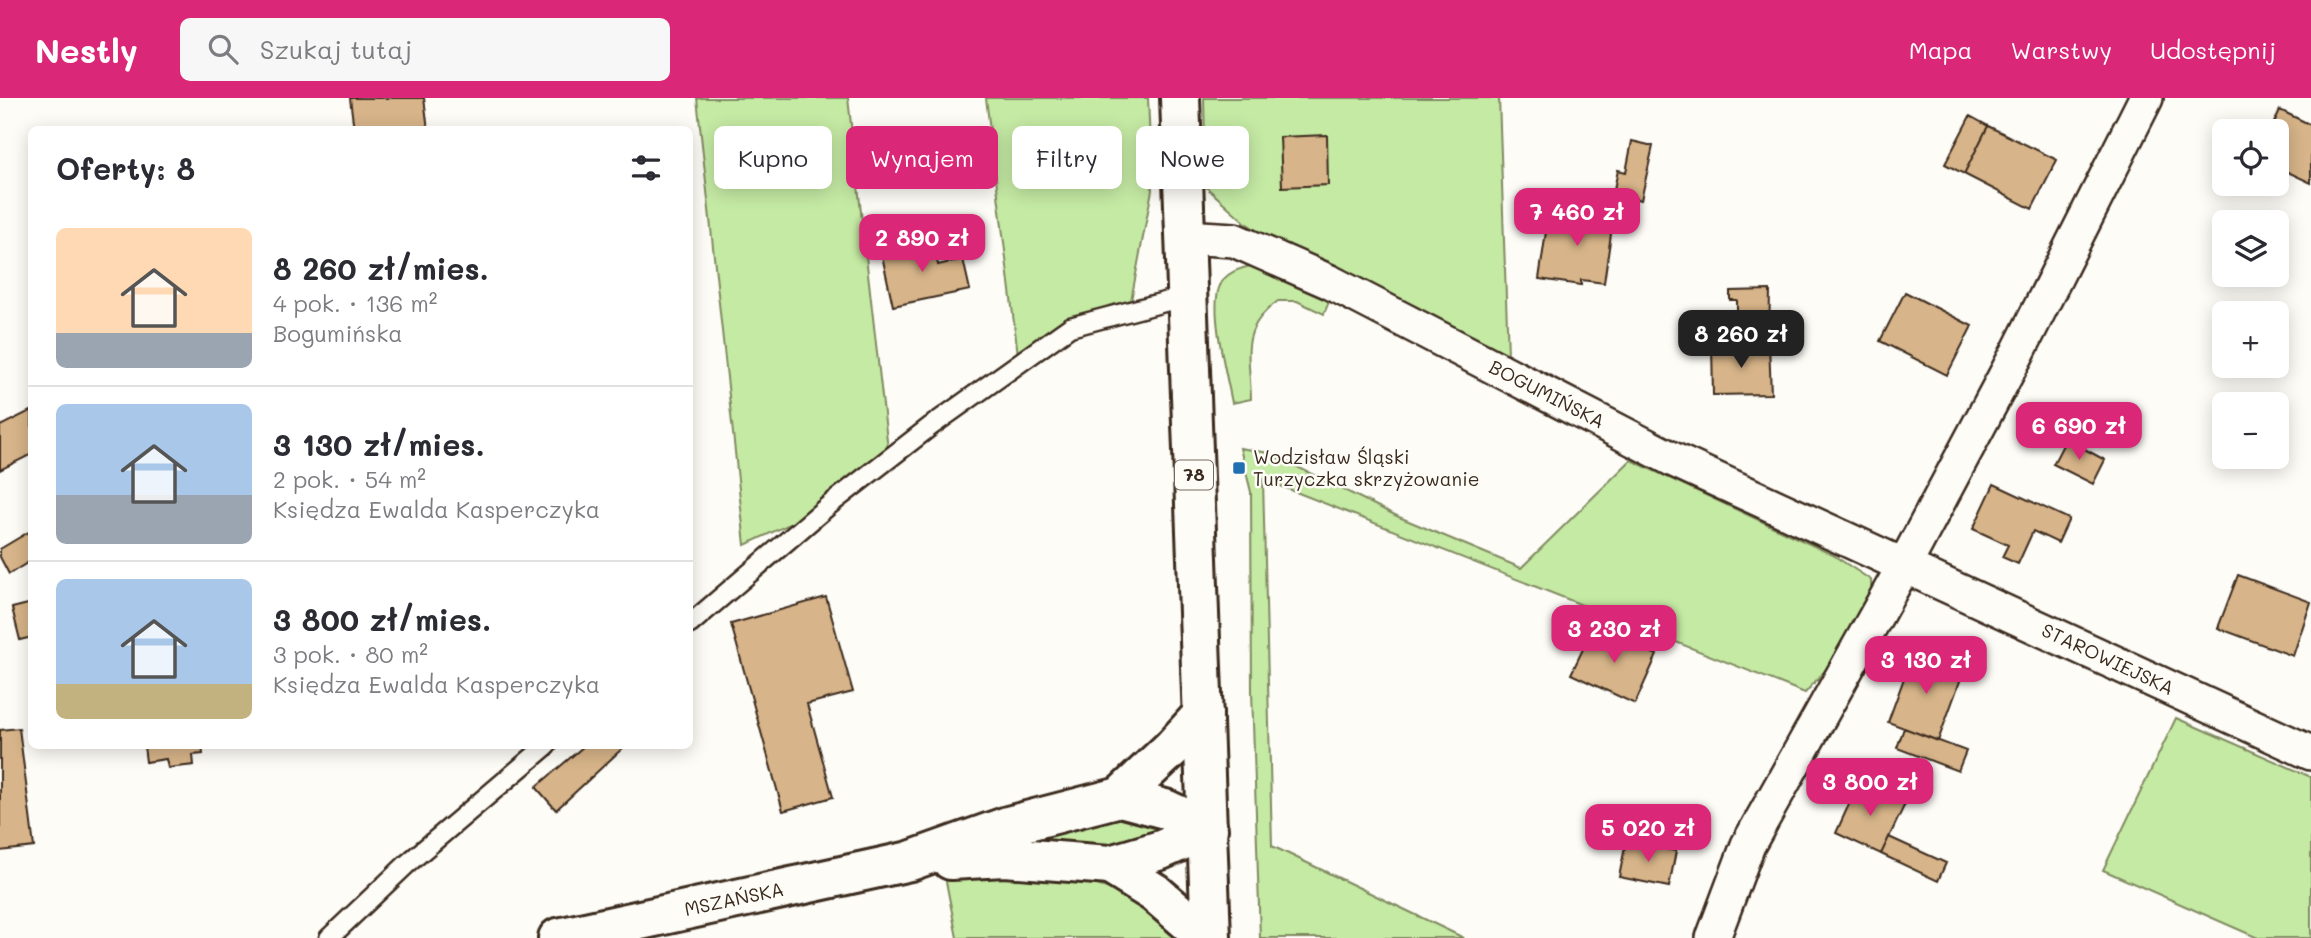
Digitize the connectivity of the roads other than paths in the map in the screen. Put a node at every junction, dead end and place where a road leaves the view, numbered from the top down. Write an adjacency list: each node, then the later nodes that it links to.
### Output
1 (1180, 98): 3 (street, 78)
2 (2146, 98): 5 (street)
3 (1185, 236): 4 (street, 78); 5 (street, BOGUMIŃSKA)
4 (1187, 296): 6 (lane); 7 (street, 78)
5 (1904, 566): 9 (street, STAROWIEJSKA); 17 (street)
6 (693, 621)
7 (1203, 714): 10 (street); 11 (street, 78)
8 (542, 749): 14 (lane)
9 (2311, 753)
10 (1120, 797): 11 (street); 12 (street, MSZAŃSKA)
11 (1208, 829): 13 (street); 16 (street, 78)
12 (910, 860): 13 (street, MSZAŃSKA); 15 (street, MSZAŃSKA)
13 (1111, 865): 16 (street)
14 (329, 938)
15 (558, 938)
16 (1209, 938)
17 (1713, 938)

